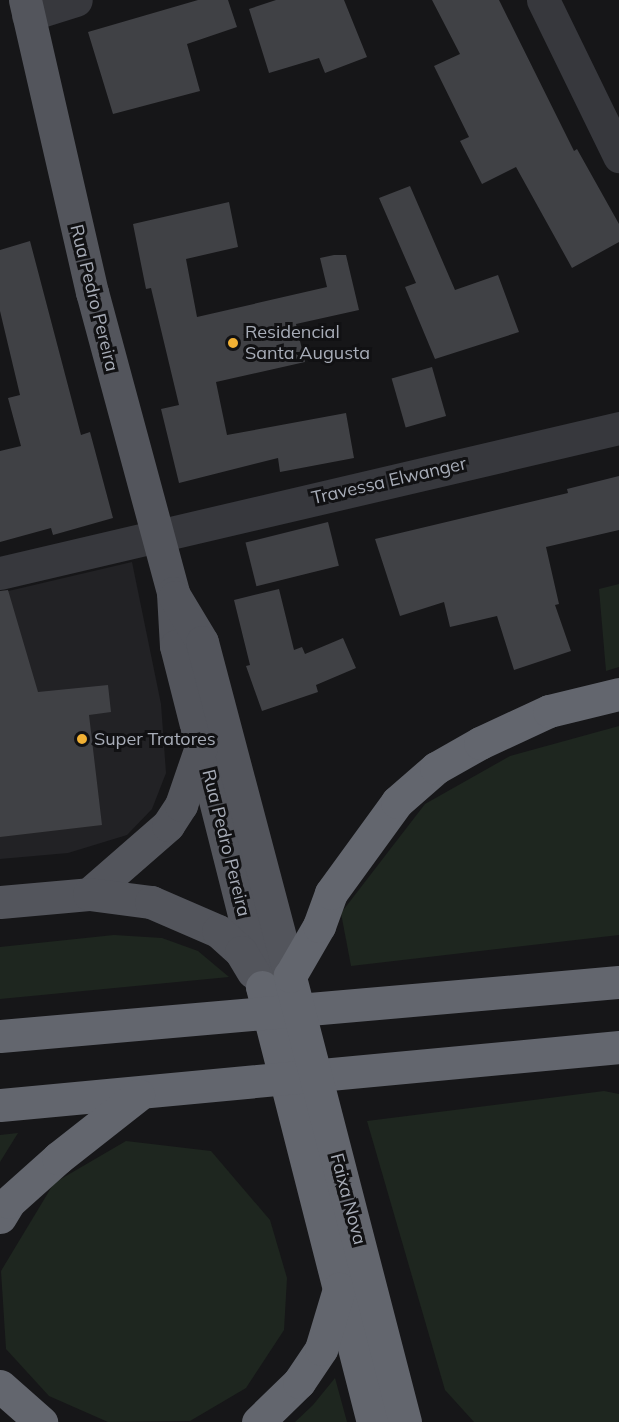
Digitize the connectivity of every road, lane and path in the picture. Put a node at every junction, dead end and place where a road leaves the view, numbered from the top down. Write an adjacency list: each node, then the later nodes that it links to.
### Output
1 (76, 0): 3 (street)
2 (543, 0): 4 (street)
3 (27, 8): 6 (main road, Rua Pedro Pereira)
4 (619, 156)
5 (619, 428): 6 (street, Travessa Elwanger)
6 (158, 534): 7 (street, Travessa Elwanger); 8 (main road, Rua Pedro Pereira)
7 (0, 573)
8 (173, 593): 10 (main road, Rua Pedro Pereira); 13 (main road, Rua Pedro Pereira)
9 (619, 694): 13 (highway)
10 (201, 747): 11 (main road); 13 (main road, Rua Pedro Pereira)
11 (89, 894): 12 (main road); 13 (main road)
12 (0, 902)
13 (276, 982): 20 (highway, Faixa Nova); 22 (highway, Faixa Nova)
14 (619, 982): 15 (highway)
15 (0, 1036)
16 (619, 1047): 17 (highway)
17 (138, 1095): 18 (highway); 19 (highway)
18 (0, 1105)
19 (0, 1217)
20 (339, 1289): 24 (highway); 25 (highway, Faixa Nova)
21 (0, 1386): 23 (highway)
22 (402, 1410): 26 (highway)
23 (41, 1422)
24 (258, 1422)
25 (373, 1422)
26 (432, 1422)

